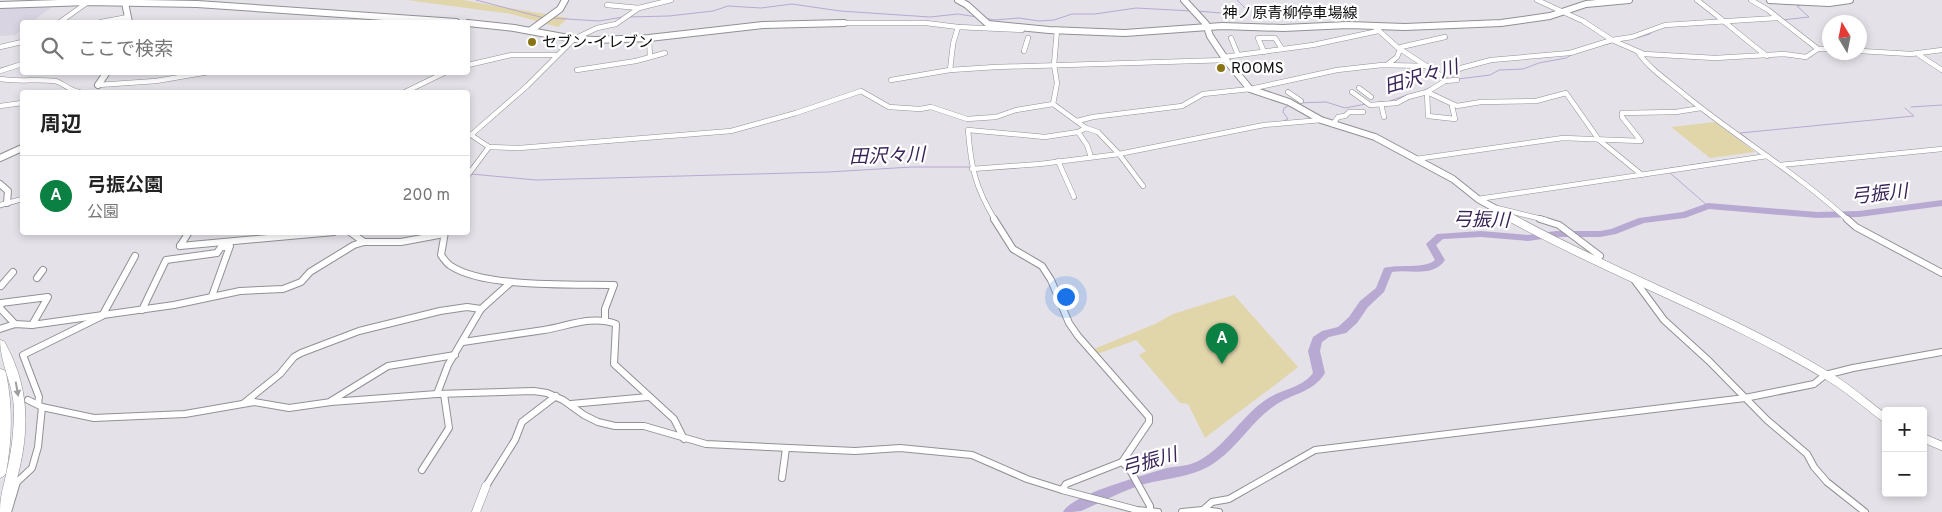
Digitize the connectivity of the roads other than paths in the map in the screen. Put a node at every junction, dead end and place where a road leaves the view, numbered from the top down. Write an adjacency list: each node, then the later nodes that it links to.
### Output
1 (565, 0): 28 (street)
2 (671, 0): 15 (street)
3 (958, 0): 24 (street)
4 (1184, 0): 26 (street)
5 (1536, 0): 16 (street)
6 (1630, 0): 16 (street, 神ノ原青柳停車場線)
7 (1697, 0): 21 (street)
8 (1751, 0): 17 (street)
9 (1770, 0): 10 (street)
10 (1850, 0)
11 (126, 1): 12 (street); 19 (street); 20 (street)
12 (88, 2): 13 (street); 18 (street)
13 (0, 5)
14 (607, 5): 15 (street)
15 (639, 8): 35 (street)
16 (1563, 12): 27 (street, 神ノ原青柳停車場線); 36 (street)
17 (1779, 19): 21 (street); 41 (street)
18 (63, 20)
19 (128, 20)
20 (421, 20)
21 (1727, 21): 36 (street); 52 (street)
22 (470, 23): 28 (street)
23 (844, 23): 25 (street); 32 (street)
24 (988, 24): 25 (street); 29 (street, 神ノ原青柳停車場線)
25 (958, 27): 29 (street); 61 (street)
26 (1208, 27): 27 (street, 神ノ原青柳停車場線); 30 (street, 神ノ原青柳停車場線); 54 (street)
27 (1377, 29): 39 (street); 40 (street)
28 (531, 30): 35 (street)
29 (1049, 30): 30 (street, 神ノ原青柳停車場線)
30 (1057, 30): 58 (street)
31 (1445, 37): 40 (street)
32 (649, 38): 35 (street); 53 (street)
33 (1028, 38): 44 (street)
34 (1231, 38): 50 (street)
35 (574, 39): 49 (street)
36 (1612, 40): 47 (street); 67 (street)
37 (20, 42): 38 (street)
38 (0, 47)
39 (1282, 49): 46 (street); 46 (street)
40 (1400, 49): 56 (street); 59 (street)
41 (1818, 49): 42 (street); 52 (street)
42 (1822, 49)
43 (1942, 50): 51 (street)
44 (1024, 51)
45 (1867, 51): 51 (street)
46 (1264, 52): 50 (street)
47 (1638, 52): 52 (street); 86 (street)
48 (665, 53): 53 (street)
49 (556, 55): 55 (street); 95 (street)
50 (1238, 55): 54 (street)
51 (1919, 55): 62 (street)
52 (1768, 56)
53 (650, 57): 60 (street)
54 (1225, 59): 58 (street); 72 (street)
55 (470, 64)
56 (1388, 64): 59 (street); 72 (street)
57 (20, 65): 63 (street)
58 (1054, 65): 61 (street); 82 (street)
59 (1428, 66): 67 (street)
60 (577, 70)
61 (950, 70): 69 (street)
62 (1942, 70)
63 (0, 71)
64 (105, 75): 70 (street)
65 (193, 75): 70 (street)
66 (440, 75): 75 (street)
67 (1454, 77): 78 (street)
68 (0, 79): 73 (street)
69 (891, 80)
70 (100, 85): 74 (street)
71 (1358, 88): 79 (street)
72 (1250, 89): 89 (street); 90 (street)
73 (69, 90)
74 (96, 90)
75 (410, 90)
76 (1288, 92): 80 (street)
77 (1352, 92): 83 (street)
78 (1427, 92): 83 (street); 85 (street); 85 (street)
79 (1371, 97)
80 (1300, 101)
81 (20, 103): 84 (street)
82 (1053, 104): 90 (street); 95 (street)
83 (1381, 104): 88 (street)
84 (0, 106)
85 (1452, 106): 94 (street)
86 (1701, 108): 94 (street); 100 (street)
87 (1363, 112): 91 (street)
88 (1384, 117)
89 (1320, 120): 91 (street); 98 (street)
90 (1077, 121): 92 (street)
91 (1333, 124): 102 (street)
92 (1086, 128): 93 (street); 98 (street)
93 (1078, 132): 99 (street); 105 (street)
94 (1599, 140): 102 (street); 107 (street)
95 (489, 147): 106 (street)
96 (20, 149): 101 (street)
97 (1942, 149): 104 (street)
98 (1117, 153): 99 (street); 109 (street)
99 (1090, 156): 103 (street)
100 (1767, 156): 104 (street); 107 (street)
101 (0, 157)
102 (1416, 159): 111 (street)
103 (1058, 161): 105 (street); 110 (street)
104 (1780, 165): 125 (street)
105 (971, 167): 158 (street)
106 (470, 171)
107 (1642, 175): 111 (street)
108 (0, 184): 113 (street)
109 (1143, 186)
110 (1074, 197)
111 (1478, 199): 114 (street)
112 (20, 200): 113 (street)
113 (4, 204)
114 (1492, 206): 122 (street); 127 (street)
115 (187, 235): 116 (street)
116 (301, 235)
117 (354, 235): 120 (street)
118 (434, 235): 120 (street)
119 (443, 235): 128 (street)
120 (364, 242): 130 (street)
121 (135, 256): 133 (street)
122 (1600, 256)
123 (43, 270): 126 (street)
124 (13, 272): 129 (street)
125 (1942, 273)
126 (37, 278)
127 (1633, 278): 143 (street); 147 (street)
128 (510, 283): 131 (street); 134 (street)
129 (0, 286)
130 (212, 296): 132 (street); 132 (street)
131 (480, 309): 138 (street); 150 (street)
132 (142, 310): 133 (street)
133 (102, 316): 136 (street); 152 (street)
134 (605, 320): 138 (street); 146 (street)
135 (15, 324): 136 (street); 136 (street); 137 (street)
136 (32, 326)
137 (3, 328)
138 (463, 342): 141 (street)
139 (0, 344): 160 (highway, one-way to 160)
140 (1942, 352): 143 (street)
141 (455, 355): 144 (street); 149 (street)
142 (0, 373): 160 (highway)
143 (1825, 375): 147 (street); 153 (street)
144 (441, 394): 145 (street); 149 (street); 159 (street)
145 (556, 396): 151 (street); 162 (street)
146 (648, 397): 151 (street); 154 (street)
147 (1746, 398): 164 (street); 172 (street)
148 (28, 400): 152 (street)
149 (330, 402): 150 (street)
150 (244, 403): 152 (street)
151 (571, 404): 154 (street)
152 (40, 405): 166 (street)
153 (1882, 416)
154 (684, 439): 157 (street)
155 (1927, 440): 156 (street)
156 (1942, 446)
157 (786, 448): 161 (street); 163 (street)
158 (1122, 462): 163 (street); 168 (street)
159 (422, 470)
160 (6, 476): 165 (highway)
161 (782, 478)
162 (486, 486): 167 (street)
163 (1062, 490): 168 (street)
164 (1202, 510): 170 (street); 171 (street)
165 (1, 512)
166 (8, 512)
167 (476, 512)
168 (1150, 512): 169 (street)
169 (1158, 512)
170 (1182, 512)
171 (1219, 512)
172 (1865, 512)

